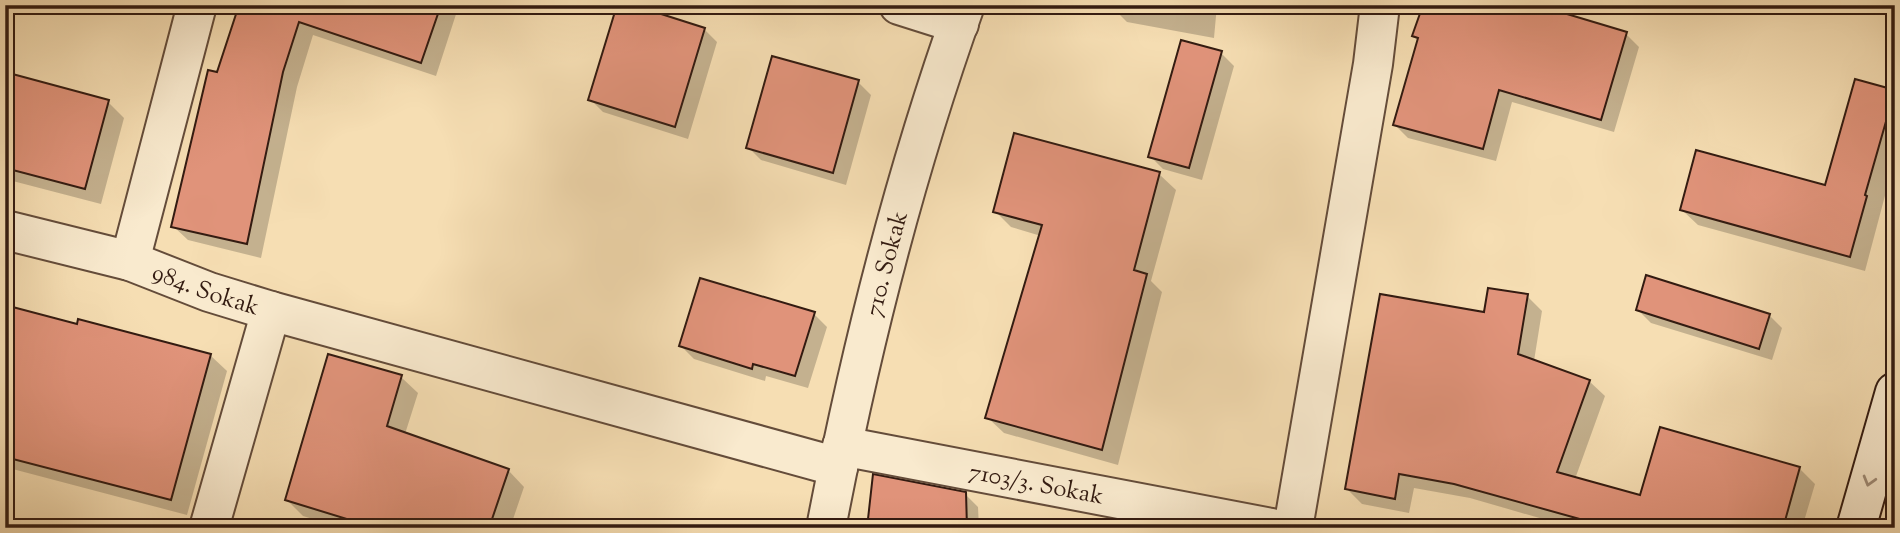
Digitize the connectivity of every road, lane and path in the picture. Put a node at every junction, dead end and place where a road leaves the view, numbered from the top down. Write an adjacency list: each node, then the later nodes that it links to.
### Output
1 (197, 5): 6 (street)
2 (899, 5): 4 (street)
3 (1380, 5): 13 (street)
4 (962, 14): 9 (street, 710. Sokak)
5 (5, 230): 6 (street, 984. Sokak)
6 (130, 261): 7 (street, 984. Sokak)
7 (271, 310): 9 (street, 7103/3. Sokak); 10 (street, 984. Sokak)
8 (1895, 392): 14 (street, one-way to 14)
9 (840, 456): 11 (street, 710. Sokak); 12 (street, 7103/3. Sokak)
10 (209, 528)
11 (826, 528)
12 (1271, 528)
13 (1293, 528)
14 (1856, 528)

